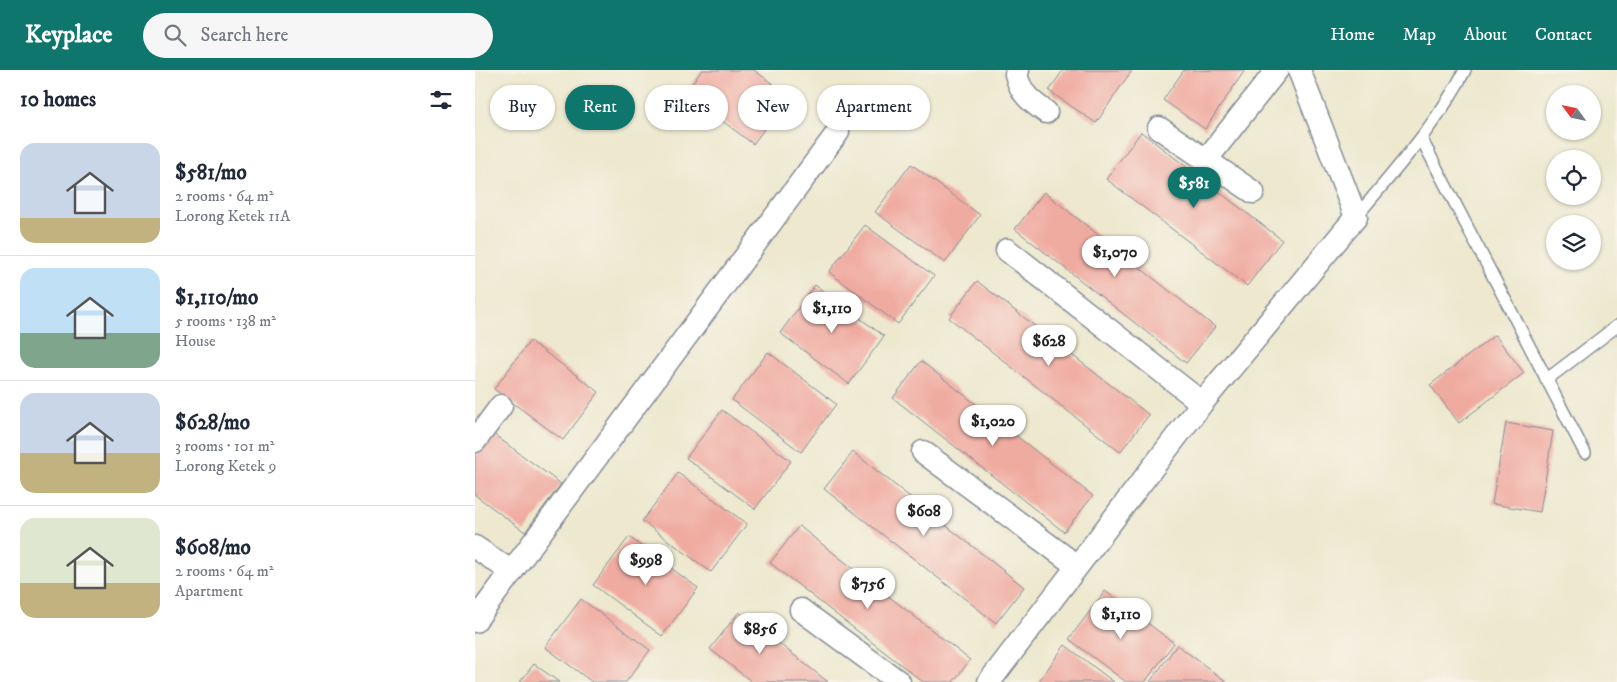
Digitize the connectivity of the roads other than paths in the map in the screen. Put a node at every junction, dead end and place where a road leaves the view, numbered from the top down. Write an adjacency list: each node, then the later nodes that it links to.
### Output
1 (1018, 70): 5 (street)
2 (1277, 70): 9 (street)
3 (1299, 70): 11 (street)
4 (1465, 70): 8 (lane)
5 (1046, 112)
6 (1159, 128): 9 (street)
7 (838, 132): 22 (street)
8 (1421, 138): 11 (lane); 14 (lane)
9 (1206, 160): 10 (street)
10 (1253, 192)
11 (1356, 217): 15 (street)
12 (1007, 250): 15 (street)
13 (1617, 326): 14 (lane)
14 (1546, 380): 19 (lane)
15 (1202, 403): 21 (street)
16 (501, 406): 17 (street)
17 (475, 442)
18 (923, 452): 21 (street)
19 (1585, 453)
20 (475, 546): 22 (street)
21 (1077, 566): 26 (street)
22 (512, 572): 24 (street)
23 (801, 610): 25 (street)
24 (475, 621)
25 (899, 682)
26 (989, 682)

